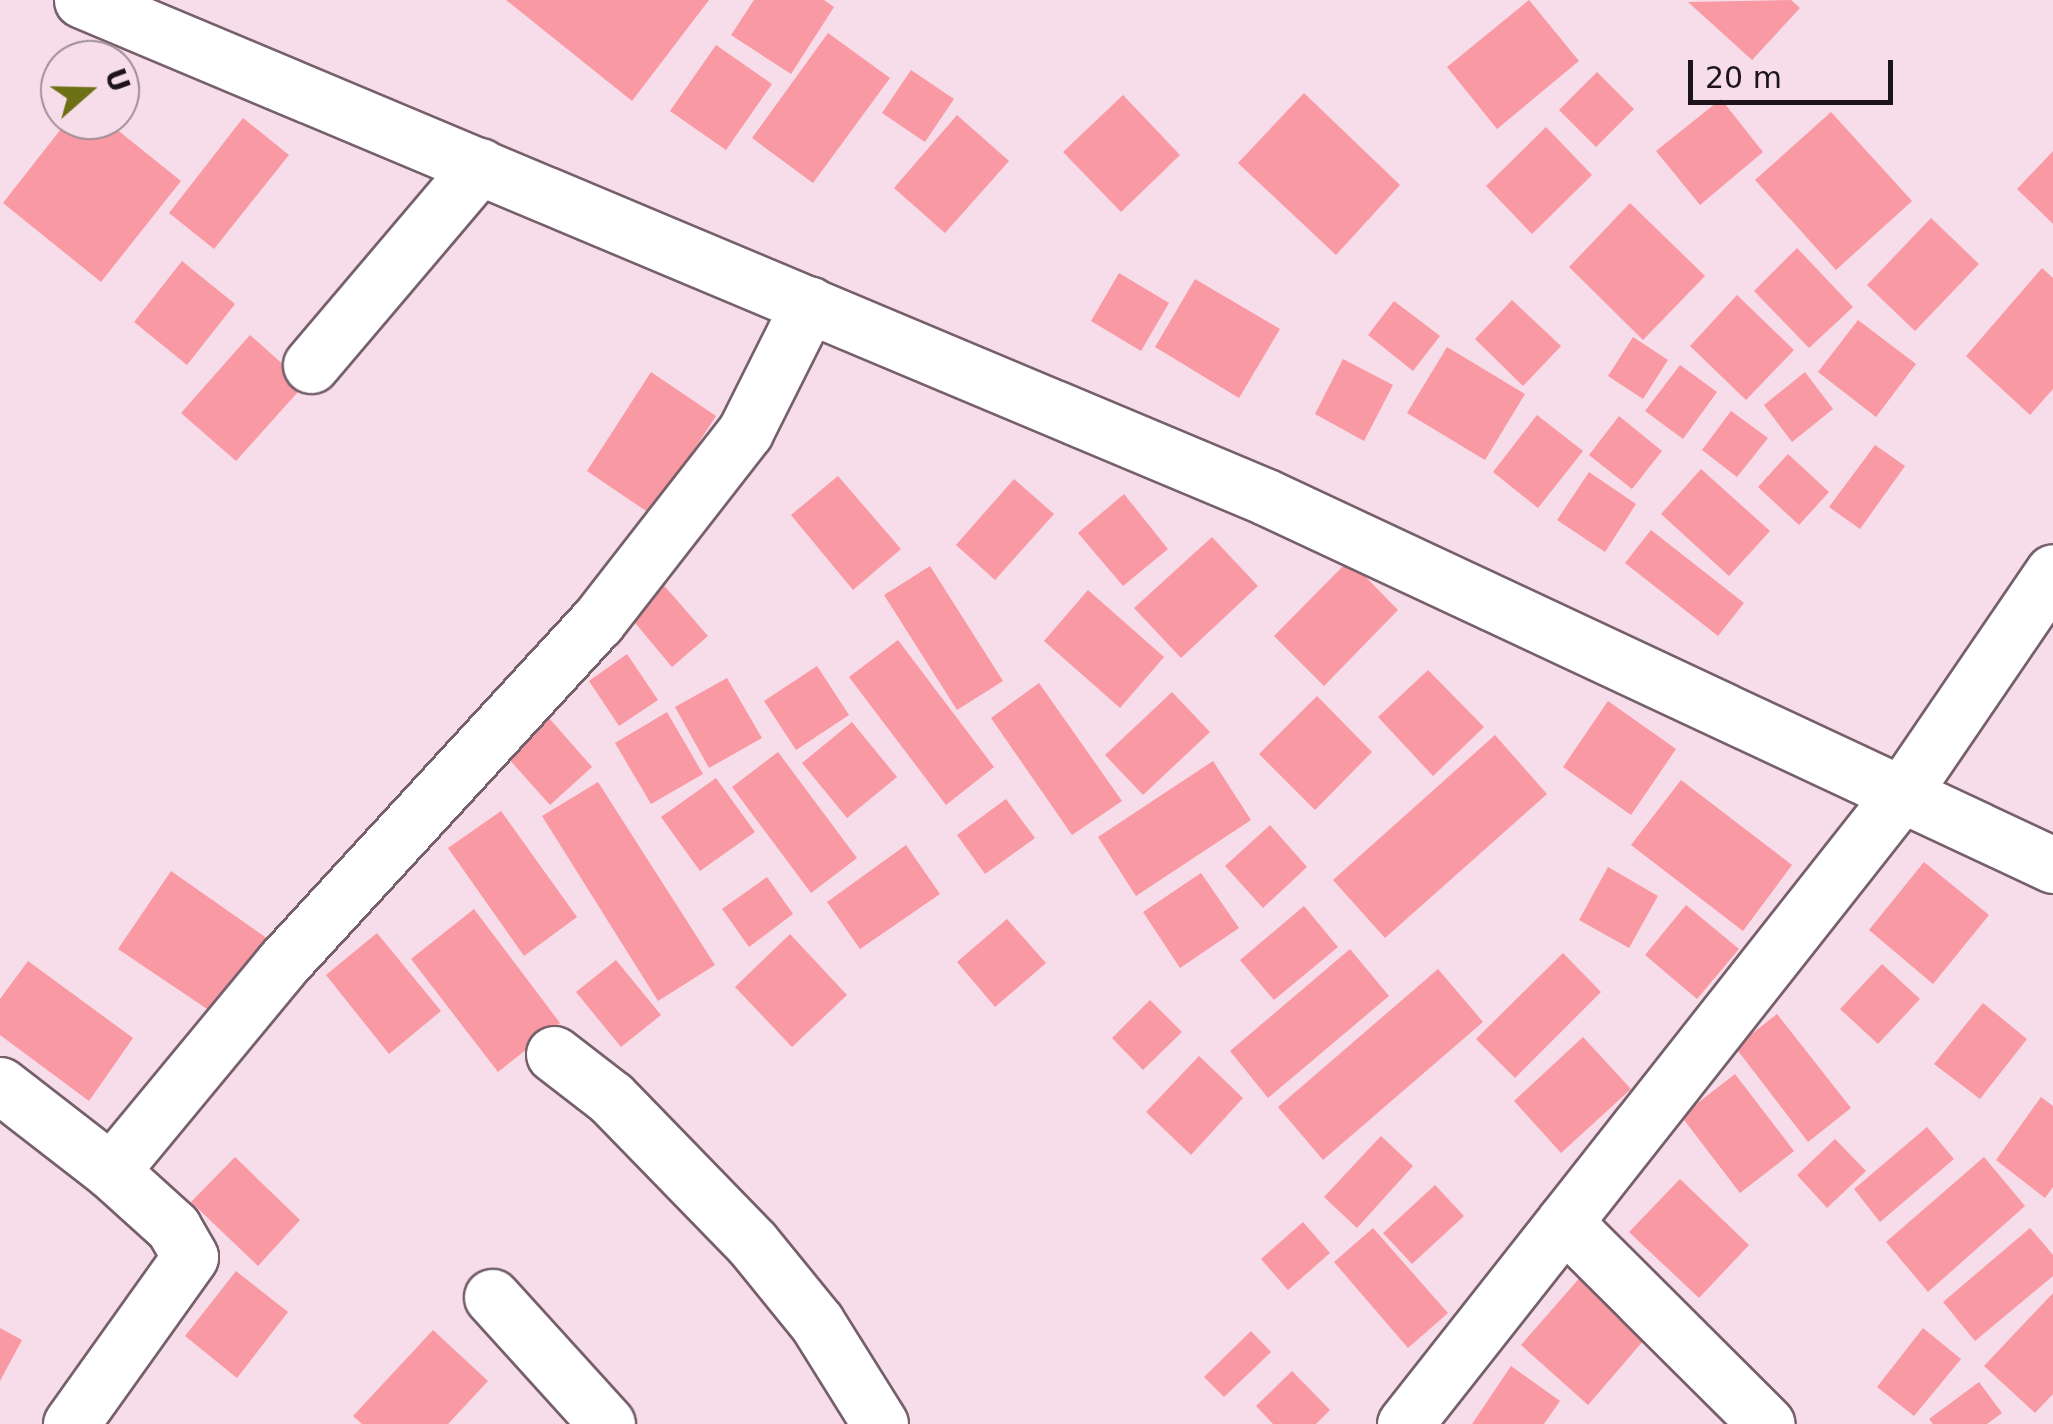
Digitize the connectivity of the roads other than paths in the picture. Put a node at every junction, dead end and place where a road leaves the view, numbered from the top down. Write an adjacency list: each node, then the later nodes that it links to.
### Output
1 (82, 0): 2 (street)
2 (480, 166): 3 (street); 4 (street)
3 (809, 304): 6 (street); 10 (street)
4 (311, 364)
5 (2053, 572): 6 (street)
6 (1902, 792): 7 (street); 11 (street)
7 (2053, 865)
8 (554, 1054): 15 (street)
9 (0, 1085): 10 (street)
10 (112, 1170): 13 (street)
11 (1564, 1222): 16 (street); 17 (street)
12 (492, 1298): 14 (street)
13 (71, 1424)
14 (607, 1424)
15 (880, 1424)
16 (1405, 1424)
17 (1767, 1424)

